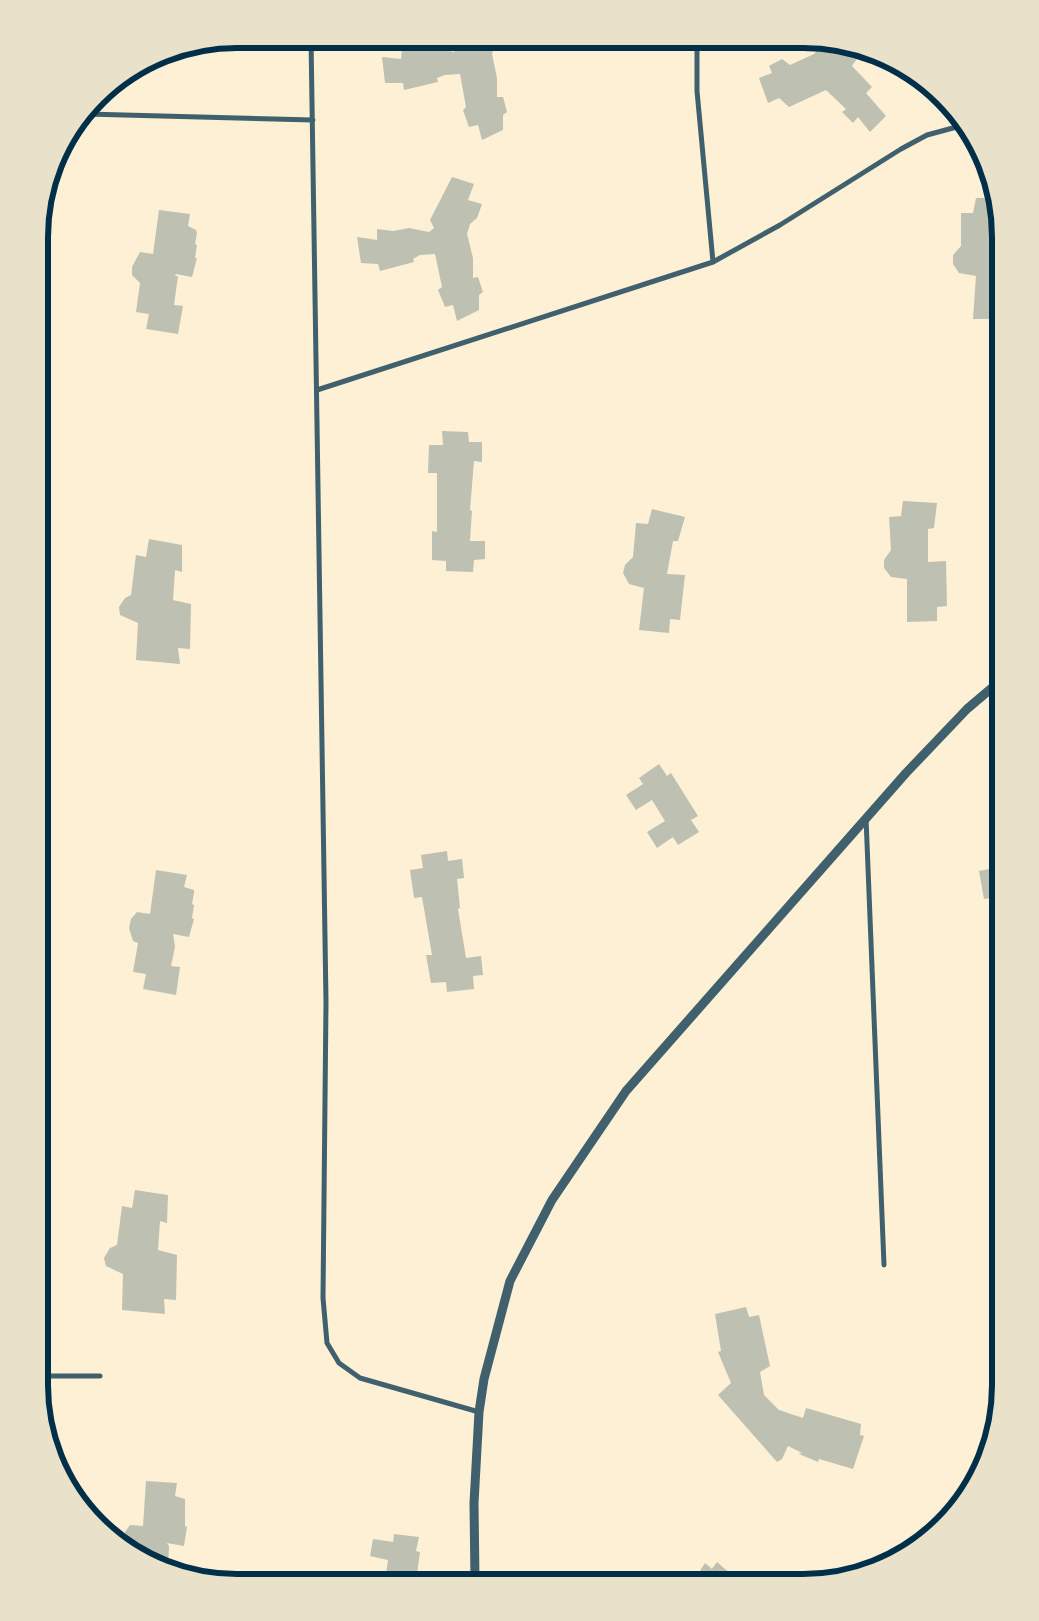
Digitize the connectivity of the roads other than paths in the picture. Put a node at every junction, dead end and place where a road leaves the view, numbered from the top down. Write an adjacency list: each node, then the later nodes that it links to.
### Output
1 (311, 48): 4 (street)
2 (697, 48): 6 (street)
3 (92, 114): 4 (street)
4 (313, 120): 7 (street)
5 (957, 127): 6 (street)
6 (713, 262): 7 (street)
7 (317, 390): 13 (street)
8 (992, 688): 9 (street)
9 (866, 817): 10 (street); 13 (street)
10 (884, 1265)
11 (48, 1376): 12 (street)
12 (100, 1376)
13 (479, 1412): 14 (street)
14 (475, 1574)

